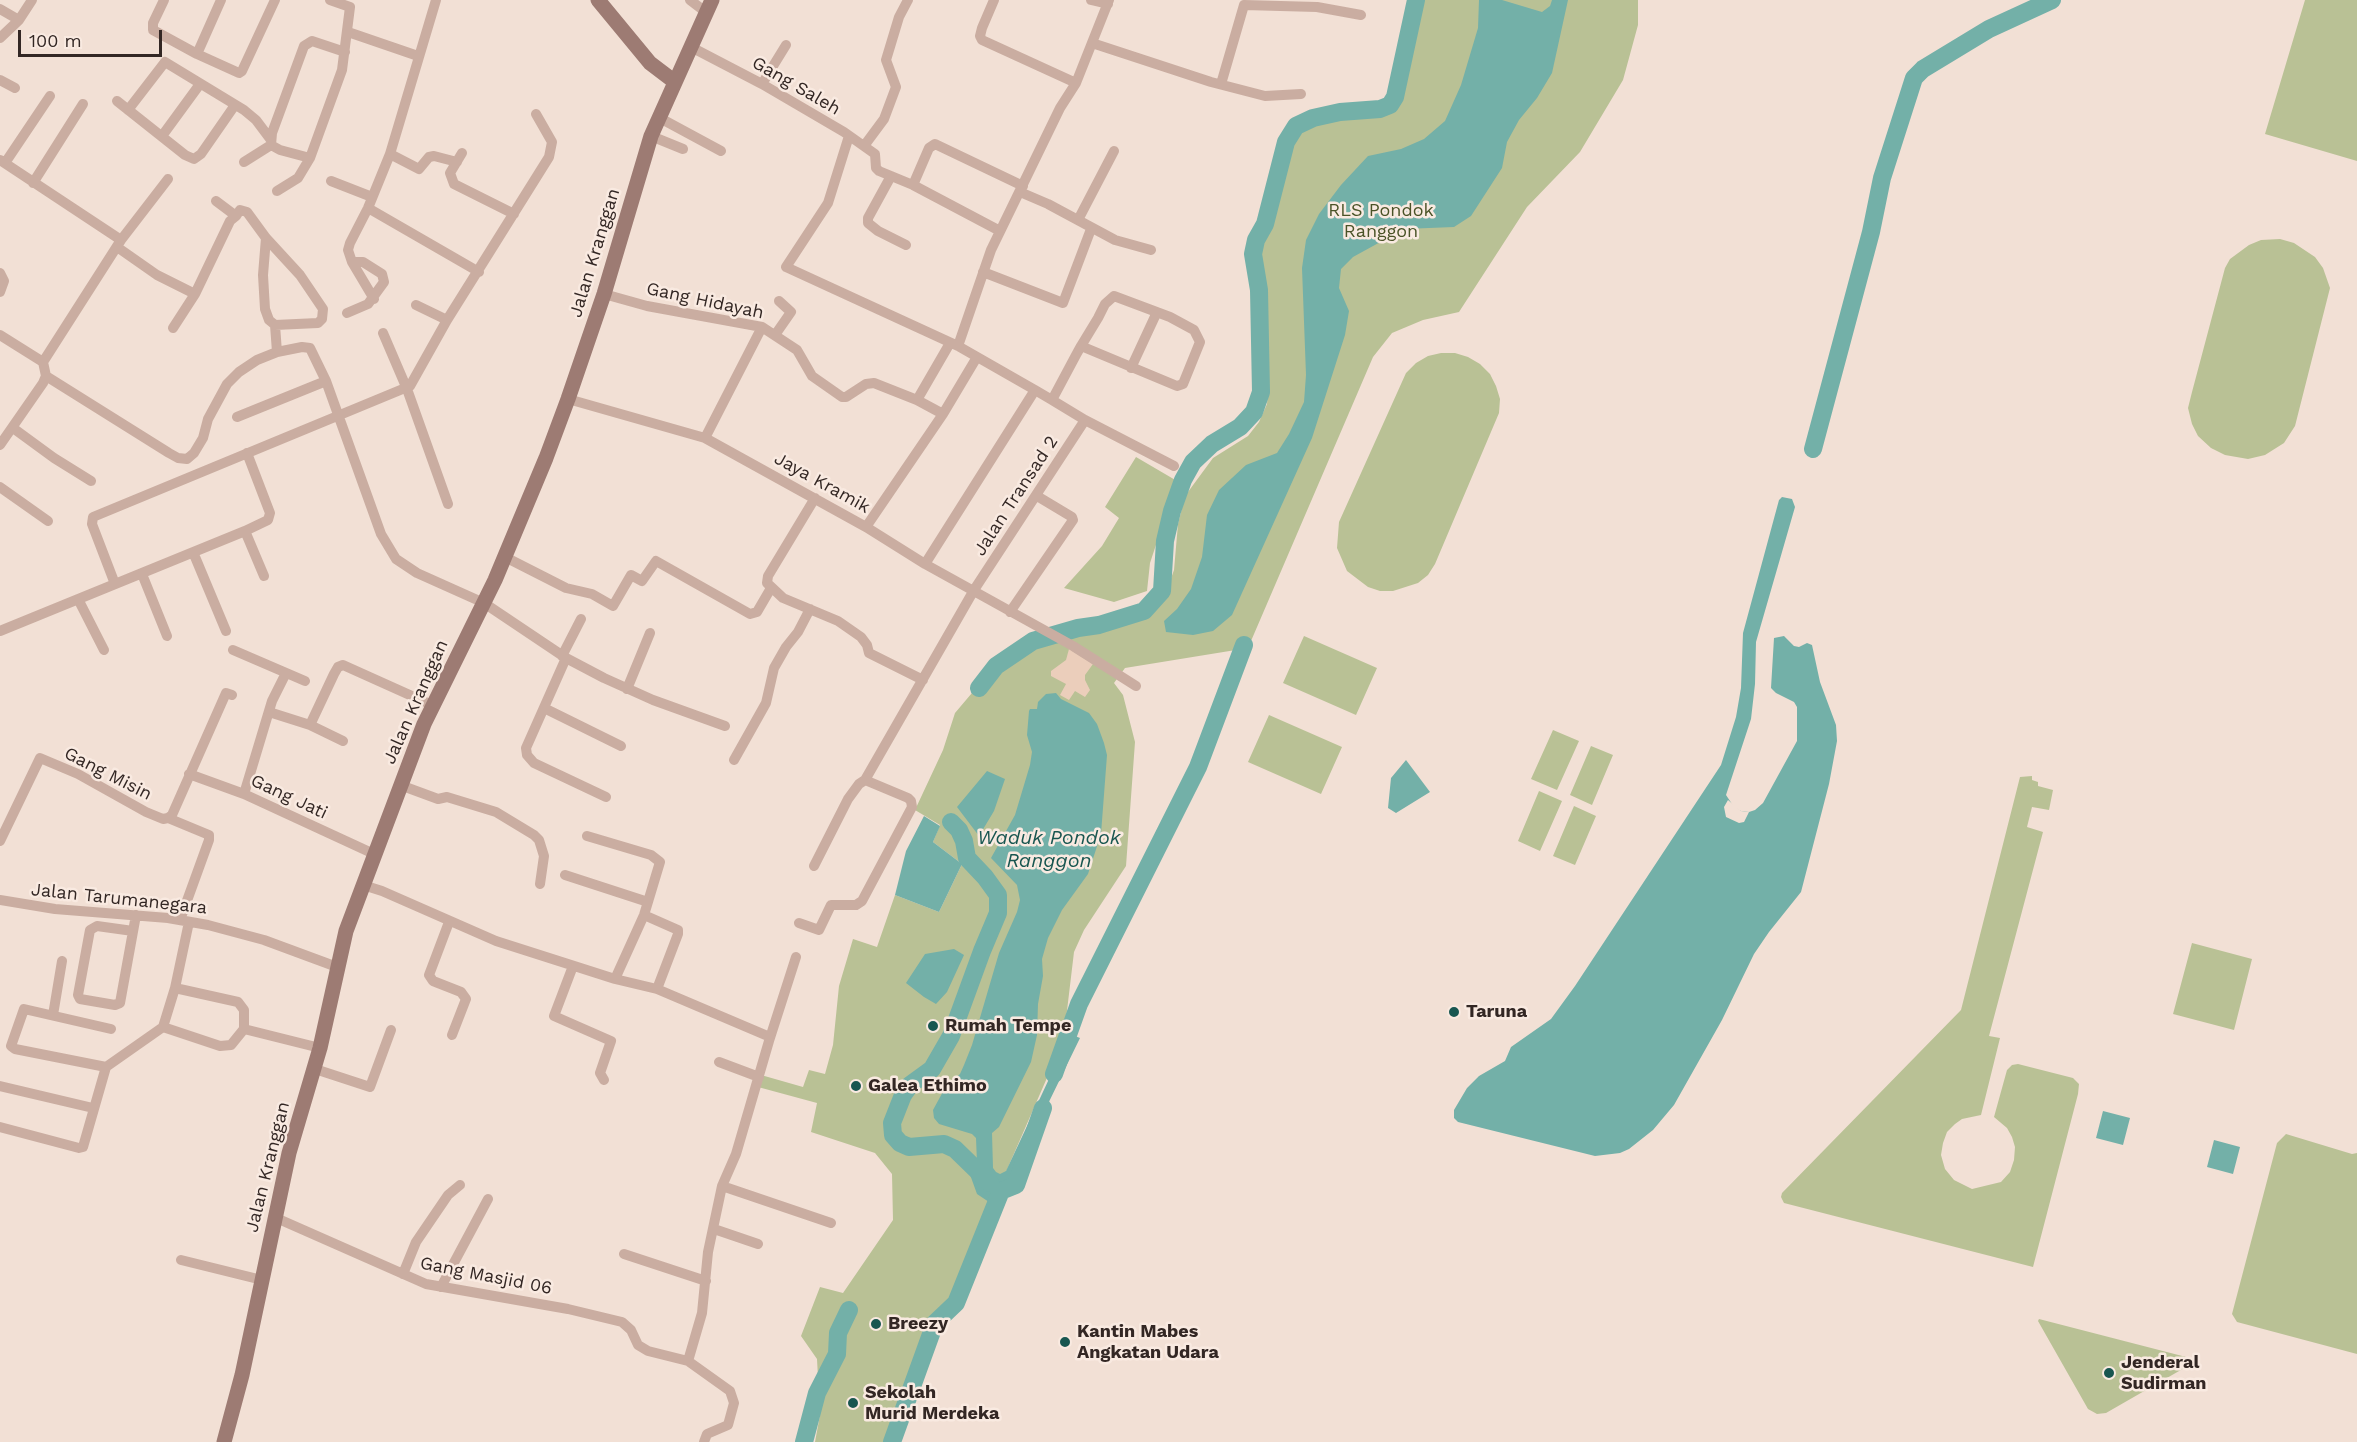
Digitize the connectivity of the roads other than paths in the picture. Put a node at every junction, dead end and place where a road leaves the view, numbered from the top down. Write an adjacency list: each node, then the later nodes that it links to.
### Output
1 (32, 0): 18 (street)
2 (164, 0): 25 (street)
3 (221, 0): 25 (street)
4 (275, 0): 25 (street)
5 (330, 0): 19 (street)
6 (436, 0): 26 (street)
7 (598, 0): 28 (main road)
8 (690, 0): 15 (street)
9 (908, 0): 46 (street)
10 (994, 0): 29 (street)
11 (1090, 0): 12 (street)
12 (1108, 2): 21 (street)
13 (1244, 2): 14 (street); 32 (street)
14 (1318, 3): 17 (street)
15 (710, 6): 23 (main road, Jalan Kranggan)
16 (0, 9): 18 (street)
17 (1361, 15)
18 (18, 20): 20 (street)
19 (348, 32): 24 (street); 26 (street)
20 (0, 38)
21 (1092, 43): 29 (street); 32 (street)
22 (786, 45): 31 (street)
23 (691, 47): 28 (main road, Jalan Kranggan); 31 (street, Gang Saleh)
24 (345, 52): 45 (street); 51 (street)
25 (197, 54)
26 (418, 56): 50 (street)
27 (0, 80): 33 (street)
28 (675, 82): 41 (main road, Jalan Kranggan)
29 (1076, 83): 59 (street)
30 (200, 84): 38 (street); 39 (street); 42 (street)
31 (762, 84): 44 (street, Gang Saleh)
32 (1221, 84): 34 (street)
33 (15, 88)
34 (1301, 94)
35 (50, 96): 52 (street)
36 (117, 101): 39 (street)
37 (83, 104): 57 (street)
38 (235, 105): 42 (street); 45 (street)
39 (128, 110): 42 (street)
40 (536, 114): 64 (street)
41 (658, 117): 43 (main road, Jalan Kranggan); 48 (street)
42 (162, 136)
43 (651, 136): 47 (street); 79 (main road, Jalan Kranggan)
44 (849, 136): 46 (street); 92 (street, Gang Saleh)
45 (271, 142): 51 (street); 53 (street)
46 (864, 146): 54 (street)
47 (683, 149)
48 (721, 151)
49 (1114, 151): 66 (street)
50 (390, 154): 61 (street); 64 (street)
51 (310, 158): 60 (street)
52 (2, 161): 57 (street)
53 (244, 162)
54 (891, 176): 58 (street); 71 (street)
55 (168, 179): 70 (street)
56 (332, 181): 61 (street)
57 (33, 183): 70 (street)
58 (913, 185): 59 (street); 68 (street)
59 (1021, 189): 66 (street); 68 (street)
60 (277, 191)
61 (372, 197): 63 (street)
62 (216, 201): 65 (street)
63 (368, 208): 73 (street); 74 (street)
64 (514, 214): 74 (street)
65 (236, 216): 69 (street); 78 (street)
66 (1078, 220): 67 (street)
67 (1091, 229): 72 (street); 75 (street)
68 (1000, 231): 75 (street)
69 (266, 238): 86 (street); 86 (street)
70 (119, 243): 78 (street); 96 (street)
71 (906, 245)
72 (1151, 250)
73 (351, 262): 80 (street); 80 (street)
74 (479, 272): 85 (street)
75 (983, 272): 92 (street)
76 (0, 273): 77 (street)
77 (0, 291)
78 (195, 294): 88 (street)
79 (604, 294): 87 (street, Gang Hidayah); 102 (main road, Jalan Kranggan)
80 (374, 299): 84 (street)
81 (779, 301): 91 (street)
82 (416, 305): 85 (street)
83 (1157, 312): 93 (street); 97 (street); 97 (street)
84 (346, 313)
85 (447, 320): 100 (street)
86 (275, 325): 94 (street)
87 (762, 327): 91 (street, Gang Hidayah); 110 (street)
88 (174, 328)
89 (383, 333): 100 (street)
90 (0, 335): 96 (street)
91 (775, 335): 103 (street, Gang Hidayah)
92 (954, 344): 95 (street); 103 (street)
93 (1081, 346): 97 (street); 104 (street)
94 (277, 352): 98 (street); 99 (street)
95 (977, 357): 101 (street); 105 (street)
96 (43, 362): 98 (street)
97 (1131, 368)
98 (46, 376): 109 (street)
99 (326, 381): 106 (street); 107 (street)
100 (406, 389): 106 (street); 118 (street)
101 (1035, 390): 104 (street); 124 (street)
102 (568, 399): 110 (street, Jaya Kramik); 123 (main road, Jalan Kranggan)
103 (917, 400): 105 (street, Gang Hidayah)
104 (1052, 400): 108 (street)
105 (943, 414): 120 (street)
106 (339, 416): 112 (street); 131 (street)
107 (237, 417)
108 (1085, 420): 113 (street); 116 (street, Jalan Transad 2)
109 (13, 428): 111 (street); 114 (street)
110 (705, 438): 117 (street, Jaya Kramik)
111 (0, 445)
112 (247, 453): 121 (street); 127 (street)
113 (1174, 466)
114 (91, 481)
115 (0, 487): 119 (street)
116 (1037, 496): 129 (street, Jalan Transad 2); 133 (street)
117 (815, 498): 120 (street, Jaya Kramik); 128 (street)
118 (448, 504)
119 (48, 521)
120 (866, 526): 124 (street, Jaya Kramik)
121 (245, 531): 122 (street); 126 (street)
122 (193, 552): 125 (street); 136 (street)
123 (505, 558): 128 (street); 131 (main road, Jalan Kranggan)
124 (926, 564): 129 (street, Jaya Kramik)
125 (142, 574): 127 (street); 138 (street)
126 (264, 576)
127 (115, 585): 130 (street)
128 (771, 588): 132 (street)
129 (974, 590): 133 (street, Jaya Kramik); 143 (street, Jalan Transad 2)
130 (78, 599): 135 (street); 139 (street)
131 (484, 603): 141 (street); 148 (main road, Jalan Kranggan)
132 (810, 609): 143 (street); 155 (street)
133 (1010, 612): 145 (street, Jaya Kramik)
134 (581, 619): 141 (street)
135 (0, 631)
136 (226, 631)
137 (650, 633): 146 (street)
138 (167, 636)
139 (104, 650)
140 (233, 650): 142 (street)
141 (564, 657): 146 (street); 149 (street)
142 (286, 673): 144 (street); 150 (street)
143 (923, 680): 157 (street, Jalan Transad 2)
144 (305, 681)
145 (1136, 686)
146 (627, 689): 152 (street)
147 (232, 695): 156 (street, Gang Misin)
148 (432, 705): 151 (street); 158 (main road, Jalan Kranggan)
149 (544, 708): 154 (street); 160 (street)
150 (269, 712): 151 (street); 159 (street)
151 (310, 725): 153 (street)
152 (725, 726)
153 (343, 741)
154 (621, 746)
155 (734, 760)
156 (189, 774): 159 (street, Gang Jati); 161 (street, Gang Misin)
157 (865, 780): 165 (street, Jalan Transad 2); 175 (street)
158 (400, 785): 164 (main road, Jalan Kranggan); 167 (street)
159 (244, 794): 164 (street, Gang Jati)
160 (606, 797)
161 (168, 818): 163 (street, Gang Misin); 173 (street)
162 (587, 836): 170 (street)
163 (0, 841)
164 (374, 854): 168 (main road, Jalan Kranggan)
165 (814, 866)
166 (565, 875): 170 (street)
167 (540, 884)
168 (363, 885): 174 (street); 180 (main road, Jalan Kranggan)
169 (0, 900): 171 (street, Jalan Tarumanegara)
170 (648, 902): 172 (street)
171 (136, 915): 173 (street, Jalan Tarumanegara); 176 (street)
172 (644, 915): 181 (street); 183 (street)
173 (185, 921): 180 (street, Jalan Tarumanegara); 182 (street)
174 (449, 922): 179 (street); 189 (street)
175 (799, 923)
176 (133, 931): 176 (street)
177 (796, 957): 190 (street)
178 (62, 961): 184 (street)
179 (573, 966): 181 (street); 196 (street)
180 (337, 967): 191 (main road, Jalan Kranggan)
181 (615, 979): 183 (street)
182 (175, 988): 185 (street); 187 (street)
183 (657, 989): 190 (street)
184 (53, 1015): 186 (street); 193 (street)
185 (163, 1027): 187 (street); 193 (street)
186 (111, 1029)
187 (244, 1029): 191 (street)
188 (391, 1030): 194 (street)
189 (452, 1035)
190 (770, 1037): 195 (street)
191 (320, 1048): 194 (main road, Jalan Kranggan)
192 (719, 1062): 195 (street)
193 (106, 1067): 198 (street)
194 (315, 1069): 203 (main road, Jalan Kranggan)
195 (759, 1077): 201 (street)
196 (604, 1080)
197 (0, 1086): 198 (street)
198 (93, 1108): 199 (street)
199 (0, 1127)
200 (460, 1185): 209 (street)
201 (722, 1186): 204 (street); 205 (street)
202 (488, 1199): 212 (street)
203 (274, 1217): 209 (street, Gang Masjid 06); 210 (main road, Jalan Kranggan)
204 (831, 1223)
205 (714, 1229): 206 (street); 211 (street)
206 (759, 1244)
207 (624, 1254): 211 (street)
208 (181, 1260): 210 (street)
209 (403, 1274): 212 (street, Gang Masjid 06)
210 (262, 1280): 214 (main road, Jalan Kranggan)
211 (706, 1281): 213 (street)
212 (441, 1287): 213 (street, Gang Masjid 06)
213 (688, 1361): 215 (street, Gang Masjid 06)
214 (224, 1442)
215 (704, 1442)

